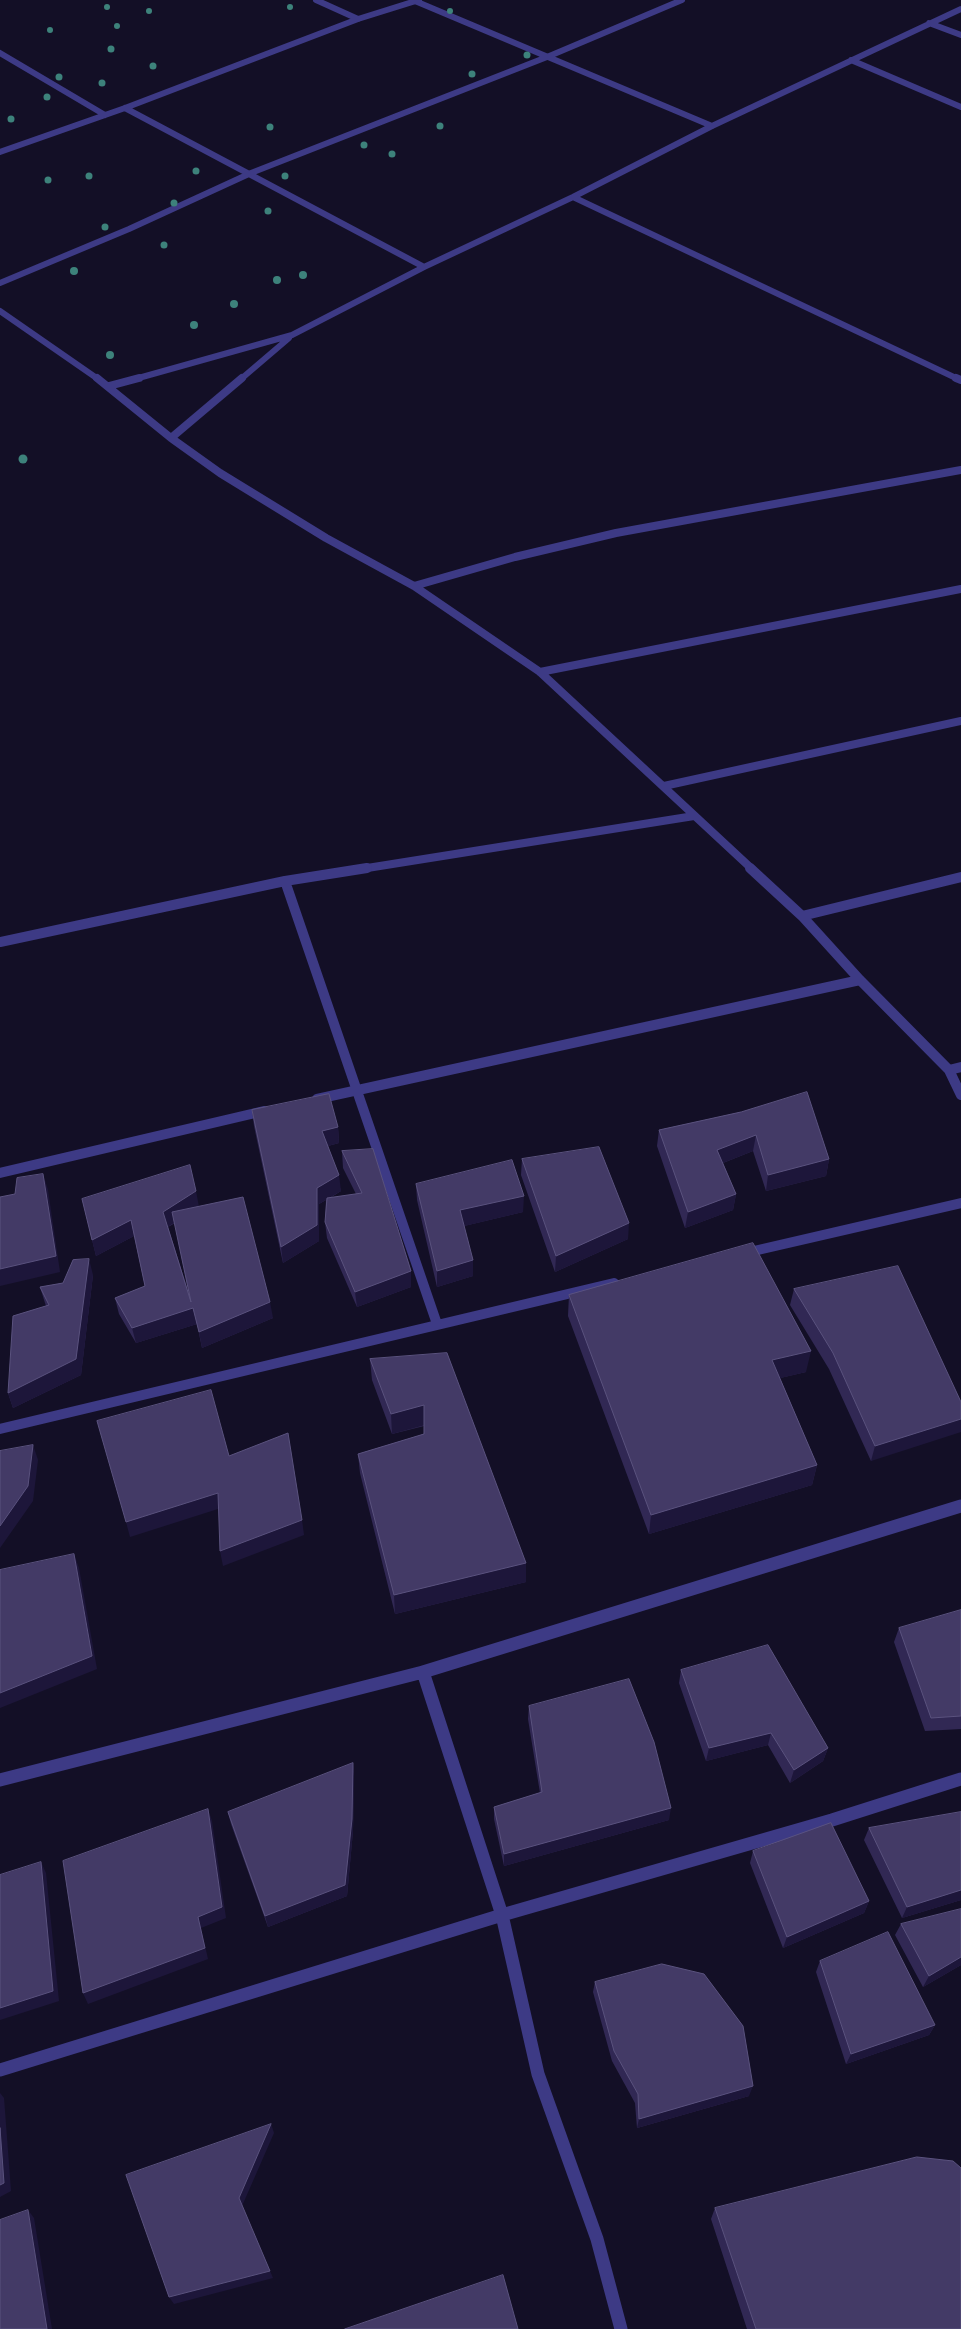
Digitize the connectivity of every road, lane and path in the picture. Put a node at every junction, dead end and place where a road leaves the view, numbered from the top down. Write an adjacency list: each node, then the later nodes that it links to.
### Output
1 (316, 0): 5 (street)
2 (682, 0): 9 (street)
3 (417, 1): 5 (street); 9 (street)
4 (961, 9): 6 (street)
5 (358, 19): 12 (street)
6 (929, 23): 7 (street); 10 (street)
7 (961, 35)
8 (0, 53): 13 (street)
9 (547, 57): 14 (street); 16 (street)
10 (851, 60): 11 (street); 14 (street)
11 (961, 106)
12 (125, 108): 13 (street); 16 (street)
13 (106, 115): 15 (street)
14 (712, 126): 17 (street)
15 (0, 152)
16 (251, 173): 18 (street); 19 (street)
17 (574, 197): 18 (street); 22 (street)
18 (424, 267): 21 (street)
19 (0, 282)
20 (0, 311): 23 (street)
21 (292, 335): 23 (street); 24 (street)
22 (961, 380)
23 (109, 386): 24 (street)
24 (171, 438): 26 (street)
25 (961, 470): 26 (street)
26 (414, 586): 28 (street)
27 (961, 589): 28 (street)
28 (540, 672): 30 (street)
29 (961, 721): 30 (street)
30 (664, 786): 31 (street)
31 (694, 816): 33 (street); 34 (street)
32 (961, 878): 34 (street)
33 (285, 881): 35 (street); 39 (street)
34 (802, 916): 36 (street)
35 (0, 942)
36 (860, 980): 38 (street); 39 (street)
37 (961, 1067): 38 (street)
38 (949, 1070): 40 (street)
39 (357, 1089): 41 (street); 47 (street)
40 (961, 1095)
41 (311, 1100)
42 (272, 1109): 43 (street)
43 (0, 1173)
44 (961, 1203): 45 (street)
45 (736, 1255)
46 (627, 1280): 47 (street)
47 (437, 1324): 48 (street)
48 (0, 1429)
49 (961, 1506): 50 (street)
50 (422, 1672): 52 (street); 53 (street)
51 (961, 1779): 53 (street)
52 (0, 1780)
53 (502, 1915): 54 (street); 55 (street)
54 (0, 2070)
55 (621, 2329)

